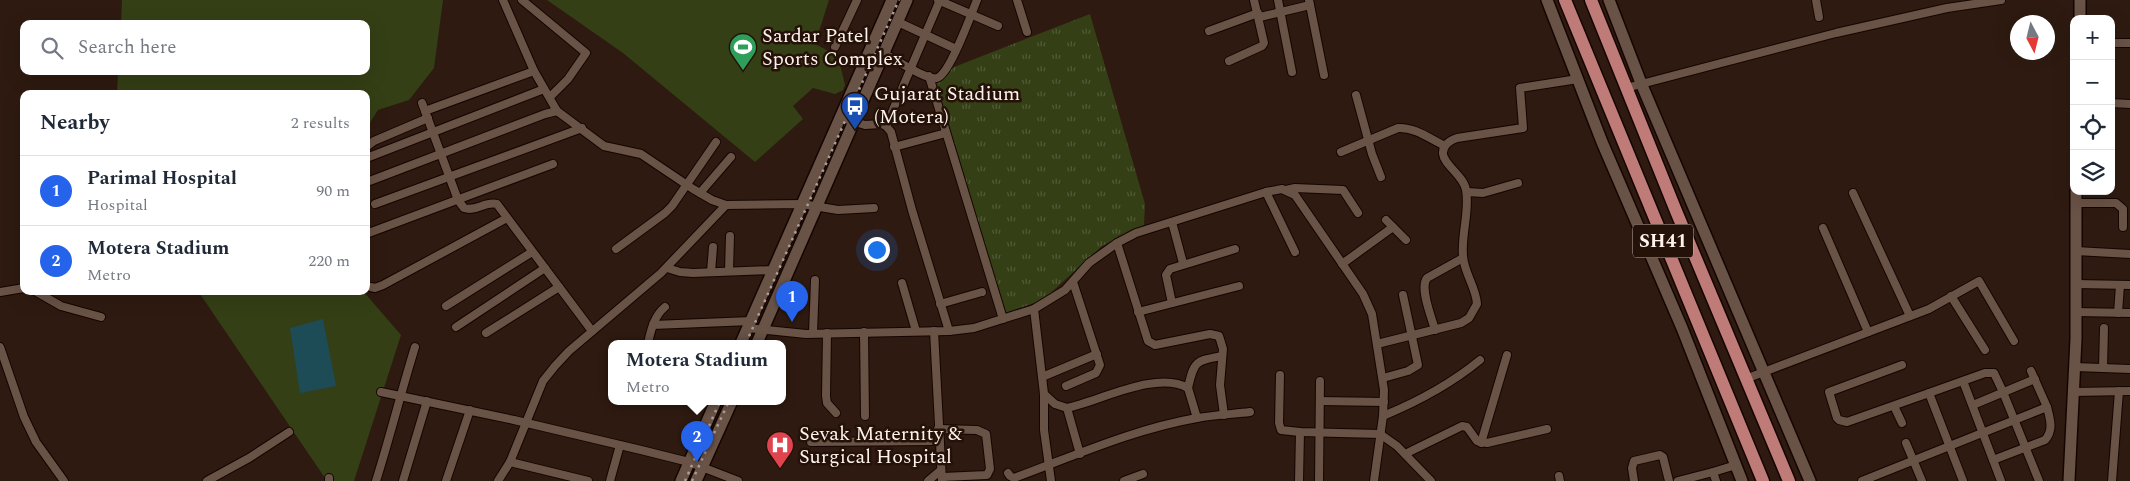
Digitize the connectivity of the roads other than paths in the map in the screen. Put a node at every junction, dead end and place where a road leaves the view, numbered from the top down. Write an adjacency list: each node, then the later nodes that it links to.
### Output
1 (503, 0): 36 (street)
2 (522, 0): 45 (street)
3 (857, 0): 31 (street)
4 (892, 0): 50 (street)
5 (907, 0): 24 (street)
6 (939, 0): 20 (street); 28 (street)
7 (978, 0): 20 (street)
8 (1017, 0): 27 (street)
9 (1254, 0): 21 (street)
10 (1278, 0): 19 (street)
11 (1547, 0): 40 (street)
12 (1565, 0): 257 (main road, SH41)
13 (1591, 0): 42 (main road, SH41)
14 (1609, 0): 41 (street)
15 (1816, 0): 23 (street)
16 (2001, 0): 41 (street)
17 (2080, 0): 22 (street)
18 (1310, 2): 19 (street); 38 (street)
19 (1281, 12): 21 (street); 37 (street)
20 (971, 15): 25 (street); 32 (street)
21 (1259, 15): 26 (street); 34 (street)
22 (2080, 15)
23 (1819, 17)
24 (898, 22): 28 (street); 33 (street)
25 (998, 26)
26 (1209, 31)
27 (1027, 32)
28 (924, 34): 32 (street); 35 (street)
29 (2115, 43): 30 (street)
30 (2130, 43)
31 (835, 47)
32 (956, 49): 39 (street)
33 (885, 54): 35 (street); 51 (street)
34 (1229, 61)
35 (911, 68): 39 (street); 52 (street)
36 (534, 71): 43 (street); 48 (street)
37 (1292, 72)
38 (1324, 75)
39 (929, 76): 54 (street)
40 (1578, 79): 59 (street); 227 (street)
41 (1641, 83): 42 (street); 169 (street)
42 (1626, 88): 173 (main road, SH41)
43 (544, 89): 45 (street); 55 (street)
44 (1356, 95): 56 (street)
45 (550, 97): 49 (street)
46 (2115, 103): 47 (street)
47 (2130, 104)
48 (425, 111): 55 (street); 58 (street)
49 (557, 111): 53 (street); 62 (street)
50 (839, 117): 51 (street); 79 (street)
51 (854, 122): 52 (street); 81 (street)
52 (886, 126): 60 (street)
53 (582, 128): 66 (street); 70 (street)
54 (946, 132): 60 (street); 135 (street)
55 (434, 133): 62 (street); 63 (street)
56 (1368, 140): 59 (street); 61 (street); 67 (street)
57 (716, 142): 70 (street)
58 (370, 144)
59 (1445, 146): 73 (street)
60 (894, 147): 125 (street)
61 (1341, 152)
62 (441, 154): 66 (street); 68 (street)
63 (370, 157)
64 (731, 157): 74 (street)
65 (553, 164): 77 (street)
66 (450, 177): 77 (street); 78 (street)
67 (1381, 177)
68 (370, 181)
69 (1518, 184): 73 (street)
70 (688, 186): 74 (street); 96 (street)
71 (1286, 190): 72 (street); 83 (street); 103 (street)
72 (1266, 192): 86 (street); 99 (street)
73 (1467, 192): 101 (street)
74 (700, 193): 80 (street)
75 (1852, 193): 133 (street)
76 (2076, 197): 88 (street); 97 (street)
77 (458, 200): 84 (street); 90 (street)
78 (375, 204)
79 (802, 204): 80 (street); 81 (street); 106 (street)
80 (726, 205): 105 (street)
81 (817, 206): 82 (street); 140 (street)
82 (874, 208)
83 (1358, 213)
84 (507, 218): 98 (street); 116 (street)
85 (1386, 220): 87 (street)
86 (1172, 222): 93 (street); 102 (street)
87 (1393, 227): 92 (street); 103 (street)
88 (2124, 227)
89 (1823, 228): 147 (street)
90 (370, 233)
91 (730, 236): 107 (street)
92 (1406, 240)
93 (1117, 242): 110 (street); 129 (street)
94 (712, 247): 108 (street)
95 (1235, 249): 102 (street)
96 (616, 250)
97 (2076, 251): 100 (street); 112 (street)
98 (532, 252): 104 (street); 126 (street)
99 (1295, 252)
100 (2130, 254)
101 (1463, 258): 141 (street); 141 (street)
102 (1183, 263): 124 (street)
103 (1342, 264): 156 (street)
104 (545, 268): 117 (street); 138 (street)
105 (666, 268): 108 (street); 142 (street)
106 (773, 270): 107 (street); 136 (street)
107 (729, 271): 108 (street)
108 (711, 272)
109 (815, 280): 150 (street)
110 (1073, 282): 128 (street); 160 (street)
111 (902, 283): 143 (street)
112 (2076, 284): 113 (street); 130 (street)
113 (2120, 285): 114 (street); 131 (street)
114 (2130, 285)
115 (1239, 286): 124 (street)
116 (370, 287)
117 (559, 287): 142 (street); 148 (street)
118 (20, 289): 119 (street)
119 (0, 292)
120 (982, 292): 125 (street)
121 (42, 295): 134 (street)
122 (1403, 295): 151 (street)
123 (1951, 296): 133 (street); 155 (street); 159 (street)
124 (1172, 303): 129 (street)
125 (940, 304): 145 (street)
126 (446, 306)
127 (665, 307): 137 (street)
128 (1034, 309): 135 (street); 171 (street)
129 (1138, 312): 162 (street)
130 (2076, 312): 131 (street); 165 (street)
131 (2118, 313): 132 (street)
132 (2130, 313)
133 (1910, 316): 147 (street)
134 (101, 317)
135 (1003, 319): 145 (street)
136 (749, 324): 137 (street); 140 (street); 153 (street)
137 (653, 326): 152 (street)
138 (456, 327)
139 (2104, 328): 166 (street)
140 (763, 330): 150 (street); 154 (street)
141 (1435, 330): 151 (street)
142 (592, 331): 204 (street)
143 (916, 331): 144 (street); 146 (street)
144 (934, 331): 145 (street); 206 (street)
145 (949, 331)
146 (864, 332): 149 (street); 200 (street)
147 (1868, 332): 169 (street)
148 (486, 333)
149 (827, 333): 150 (street); 198 (street)
150 (814, 334)
151 (1413, 336): 156 (street); 172 (street)
152 (649, 340)
153 (742, 340)
154 (758, 340)
155 (2014, 341)
156 (1377, 344): 172 (street)
157 (0, 347): 234 (street)
158 (415, 347): 186 (street)
159 (1985, 350)
160 (1097, 354): 171 (street); 177 (street)
161 (1507, 355): 215 (street)
162 (1222, 356): 178 (street); 199 (street)
163 (1480, 360): 201 (street)
164 (1902, 365): 193 (street)
165 (2074, 367): 166 (street); 183 (street)
166 (2103, 368): 167 (street)
167 (2130, 369)
168 (2031, 371): 174 (street)
169 (1762, 372): 173 (street); 259 (street)
170 (1280, 376): 209 (street)
171 (1042, 377): 185 (street)
172 (1383, 378): 189 (street)
173 (1748, 378): 258 (main road, SH41)
174 (2035, 379): 182 (street); 194 (street)
175 (1320, 381): 188 (street)
176 (1963, 381): 182 (street); 184 (street); 192 (street)
177 (1066, 386)
178 (1188, 388): 195 (street); 202 (street)
179 (2119, 391): 180 (street); 183 (street); 266 (street)
180 (2130, 391)
181 (380, 392): 186 (street)
182 (2003, 392): 192 (street); 203 (street)
183 (2073, 392): 265 (street)
184 (1929, 393): 193 (street); 218 (street)
185 (1044, 394): 195 (street); 226 (street)
186 (400, 396): 187 (street); 236 (street)
187 (427, 401): 196 (street); 237 (street)
188 (1320, 401): 189 (street); 210 (street)
189 (1384, 402): 201 (street)
190 (714, 405): 225 (street)
191 (730, 405): 228 (street)
192 (1973, 405): 211 (street)
193 (1894, 406): 205 (street)
194 (2047, 407): 203 (street); 219 (street)
195 (1067, 408): 220 (street)
196 (470, 410): 204 (street); 238 (street)
197 (1250, 412): 199 (street)
198 (836, 413)
199 (1224, 415): 202 (street)
200 (865, 416)
201 (1383, 416): 212 (street)
202 (1197, 418): 220 (street)
203 (2014, 422): 211 (street); 219 (street)
204 (525, 423): 217 (street); 224 (street)
205 (1902, 424)
206 (938, 429): 213 (street); 232 (street)
207 (1547, 429): 215 (street)
208 (289, 432): 235 (street)
209 (1300, 432): 210 (street); 248 (street)
210 (1320, 433): 212 (street); 249 (street)
211 (1983, 433): 218 (street); 223 (street)
212 (1380, 434): 221 (street); 250 (street)
213 (939, 441): 214 (street); 232 (street)
214 (810, 442)
215 (1481, 443): 221 (street)
216 (1906, 443): 222 (street)
217 (620, 445): 225 (street); 241 (street)
218 (1950, 446): 222 (street); 262 (street)
219 (2025, 448): 223 (street); 264 (street)
220 (1080, 454): 226 (street)
221 (1404, 454): 251 (street)
222 (1914, 460): 233 (street); 261 (street)
223 (1993, 460): 263 (street)
224 (510, 462): 239 (street); 240 (street)
225 (689, 462): 228 (street); 242 (street)
226 (1049, 465): 230 (street); 246 (street)
227 (1736, 465): 229 (street); 256 (street)
228 (702, 467): 243 (street); 244 (street)
229 (1712, 472): 254 (street); 255 (street)
230 (1008, 473)
231 (1143, 474): 247 (street)
232 (942, 476): 245 (street)
233 (1882, 478): 260 (street)
234 (64, 481)
235 (207, 481)
236 (376, 481)
237 (403, 481)
238 (446, 481)
239 (498, 481)
240 (588, 481)
241 (610, 481)
242 (681, 481)
243 (696, 481)
244 (738, 481)
245 (928, 481)
246 (1051, 481)
247 (1124, 481)
248 (1299, 481)
249 (1319, 481)
250 (1374, 481)
251 (1431, 481)
252 (1634, 481): 253 (street)
253 (1669, 481)
254 (1678, 481)
255 (1716, 481)
256 (1742, 481)
257 (1763, 481)
258 (1790, 481)
259 (1810, 481)
260 (1862, 481)
261 (1922, 481)
262 (1963, 481)
263 (2001, 481)
264 (2039, 481)
265 (2069, 481)
266 (2112, 481)

